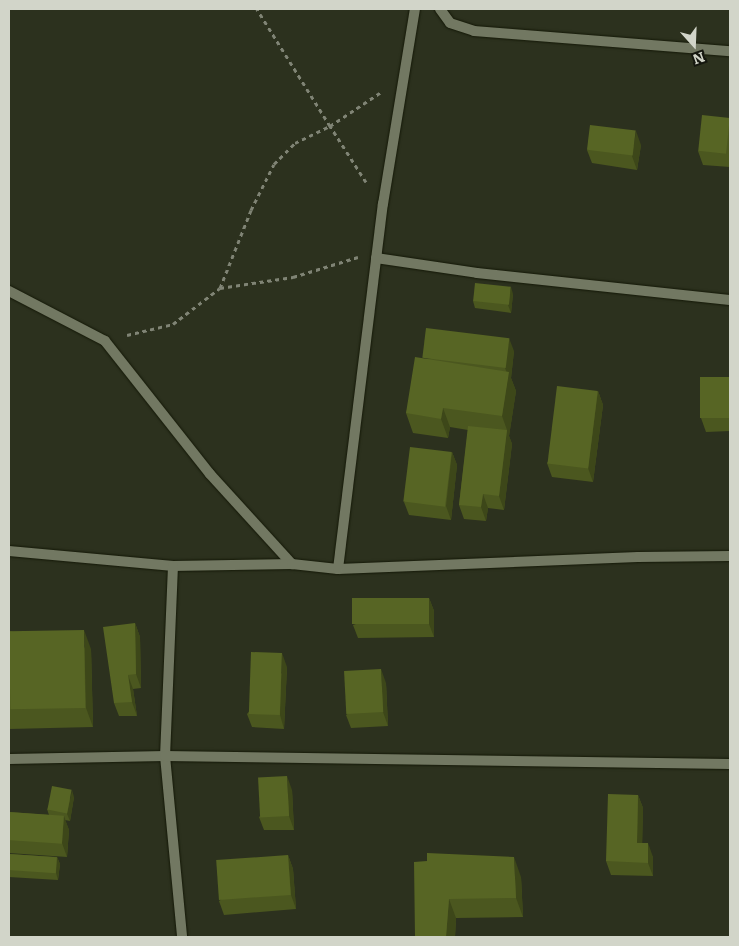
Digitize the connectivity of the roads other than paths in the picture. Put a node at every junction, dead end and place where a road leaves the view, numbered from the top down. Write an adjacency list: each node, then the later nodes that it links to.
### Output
1 (415, 9): 4 (street)
2 (440, 9): 3 (street)
3 (730, 51)
4 (376, 258): 6 (street); 11 (street)
5 (9, 291): 9 (street)
6 (730, 300)
7 (9, 551): 10 (street)
8 (730, 556): 11 (street)
9 (292, 564): 10 (street); 11 (street)
10 (173, 566): 12 (street)
11 (338, 569)
12 (165, 756): 13 (street); 14 (street); 15 (street)
13 (9, 759)
14 (730, 764)
15 (182, 937)

